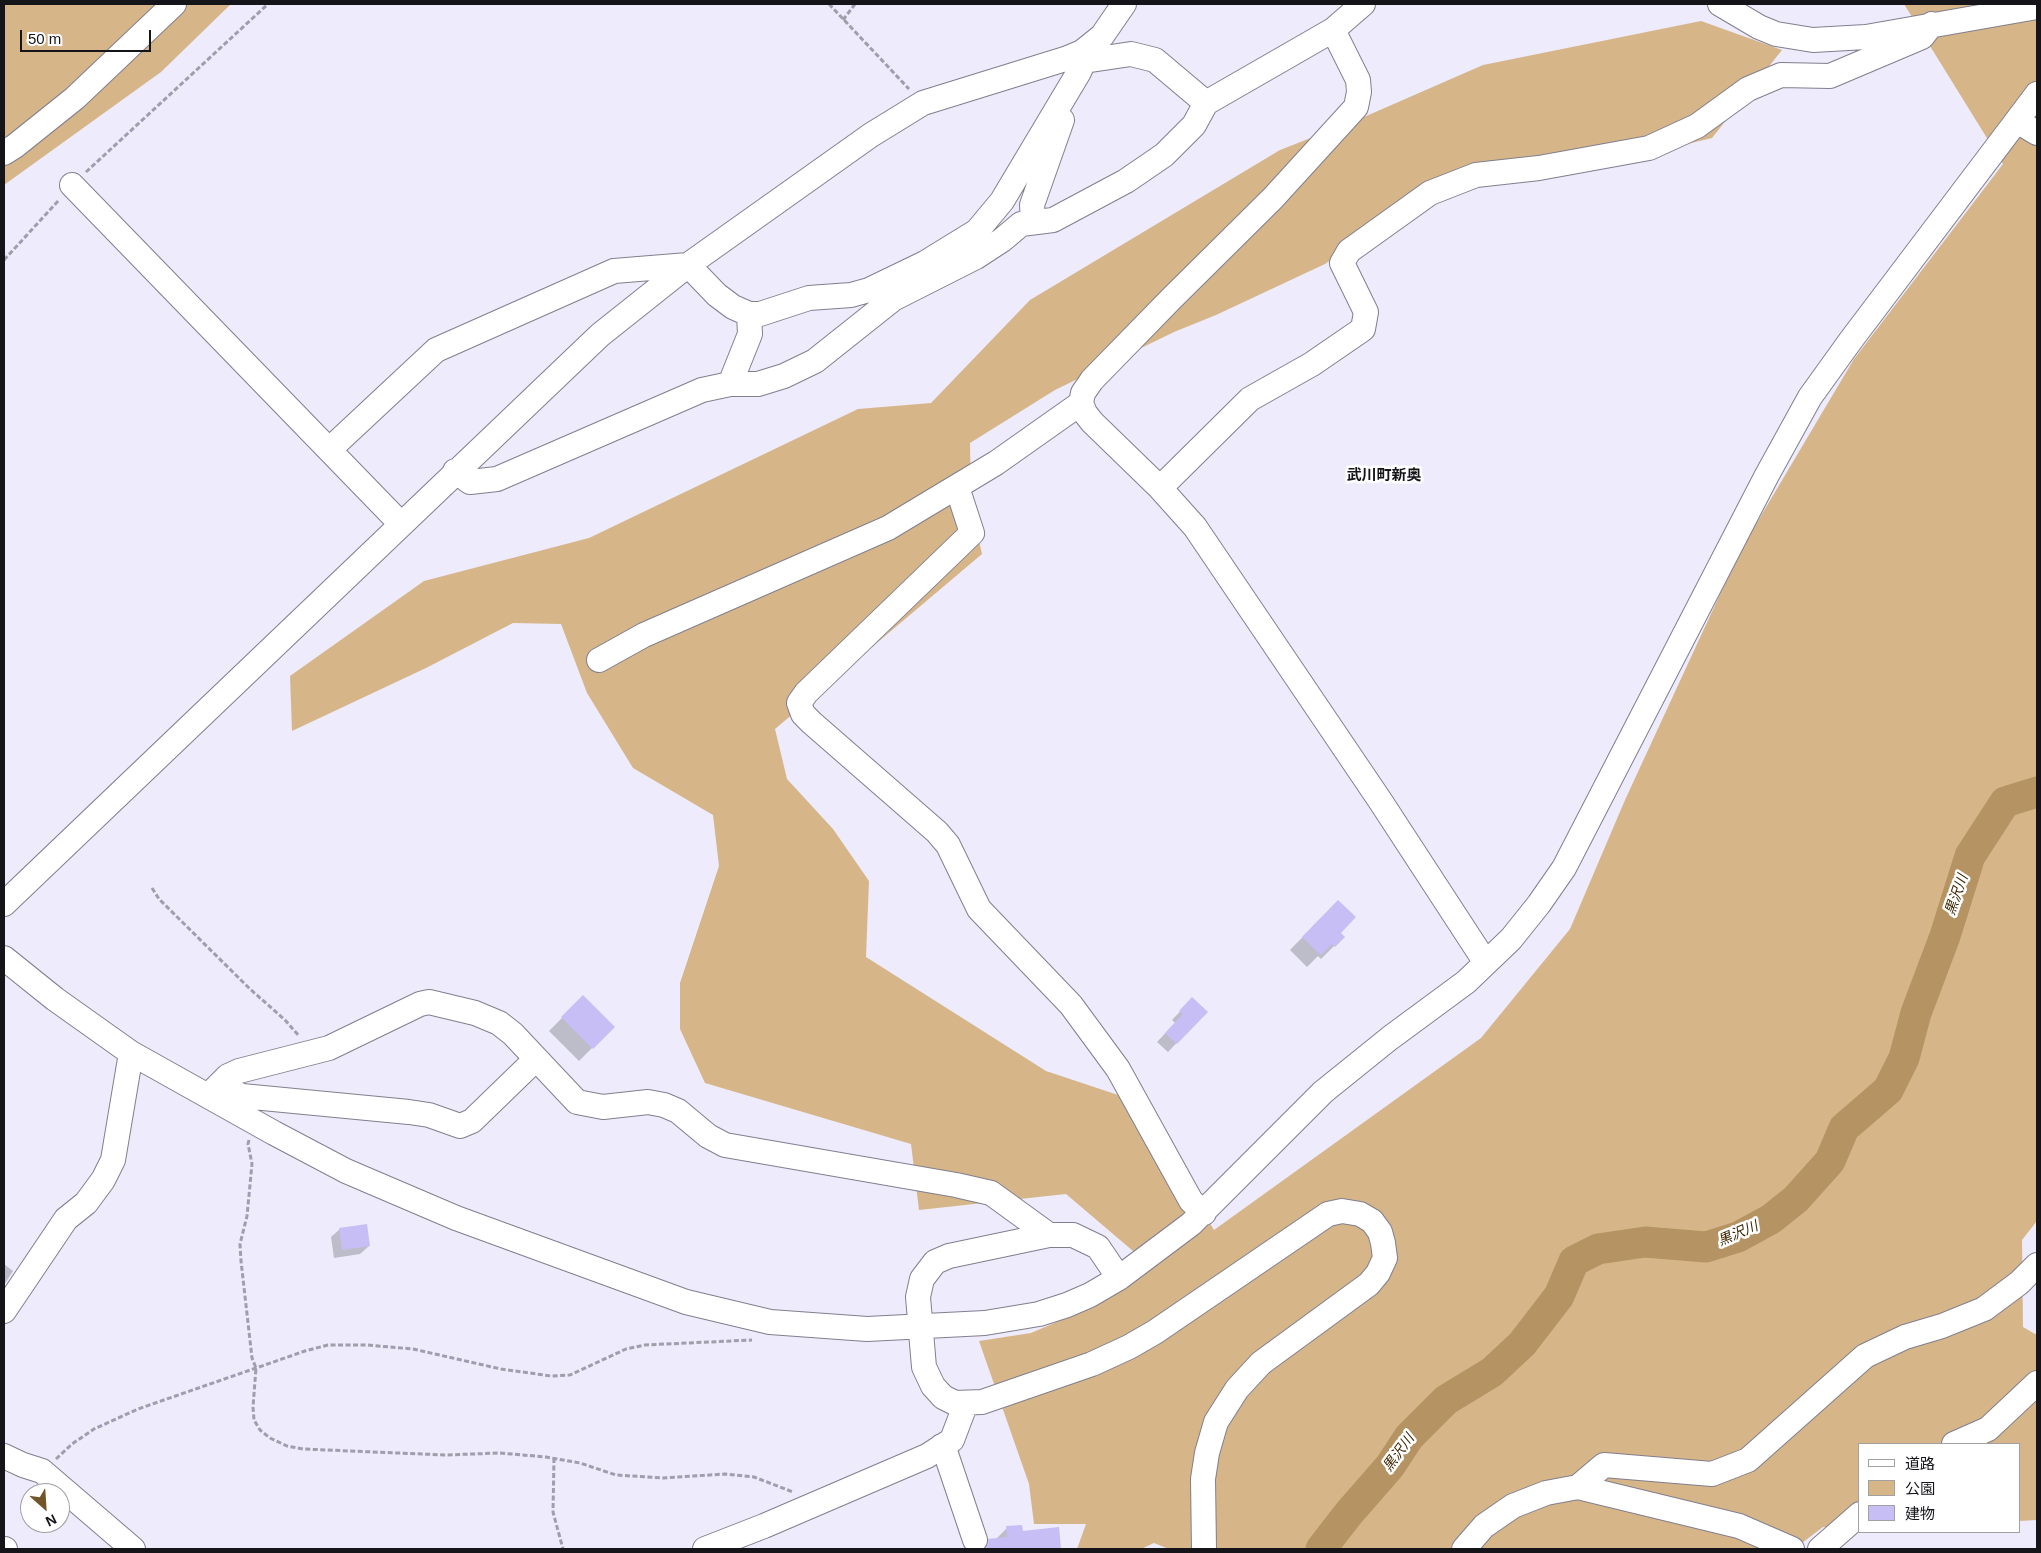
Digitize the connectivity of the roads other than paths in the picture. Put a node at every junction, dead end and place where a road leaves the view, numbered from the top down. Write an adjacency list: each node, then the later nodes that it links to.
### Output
1 (174, 4): 14 (street)
2 (1124, 4): 8 (street)
3 (1363, 4): 7 (street)
4 (1720, 4): 6 (street)
5 (2037, 7): 6 (street)
6 (1932, 24): 24 (street)
7 (1333, 30): 10 (street); 20 (street)
8 (1083, 57): 10 (street); 11 (street); 17 (street)
9 (2037, 94): 12 (street)
10 (1206, 103): 16 (street)
11 (1058, 107): 16 (street); 18 (street)
12 (2017, 121): 13 (street); 29 (street)
13 (2037, 133)
14 (4, 153)
15 (72, 185): 21 (street)
16 (1033, 222): 19 (street)
17 (688, 265): 18 (street); 21 (street); 22 (street)
18 (749, 314): 19 (street)
19 (730, 384): 22 (street)
20 (1081, 403): 23 (street); 24 (street)
21 (330, 449): 25 (street)
22 (455, 471): 25 (street)
23 (957, 486): 26 (street); 33 (street)
24 (1160, 488): 29 (street)
25 (401, 524): 27 (street)
26 (599, 660)
27 (4, 904)
28 (4, 958): 30 (street)
29 (1486, 963): 33 (street)
30 (131, 1053): 32 (street); 37 (street)
31 (536, 1059): 32 (street); 32 (street); 34 (street)
32 (214, 1091): 38 (street)
33 (1204, 1213): 36 (street)
34 (1049, 1235): 36 (street); 38 (street)
35 (2037, 1265): 44 (street)
36 (1119, 1278): 38 (street)
37 (4, 1311)
38 (919, 1328): 40 (street)
39 (2037, 1382): 41 (street)
40 (966, 1403): 42 (street); 49 (street)
41 (1956, 1443)
42 (942, 1446): 46 (street); 48 (street)
43 (4, 1456): 47 (street)
44 (1578, 1487): 50 (street); 51 (street)
45 (1858, 1516): 52 (street)
46 (975, 1540)
47 (134, 1549)
48 (705, 1549)
49 (1204, 1549)
50 (1464, 1549)
51 (1792, 1549)
52 (1820, 1549)

